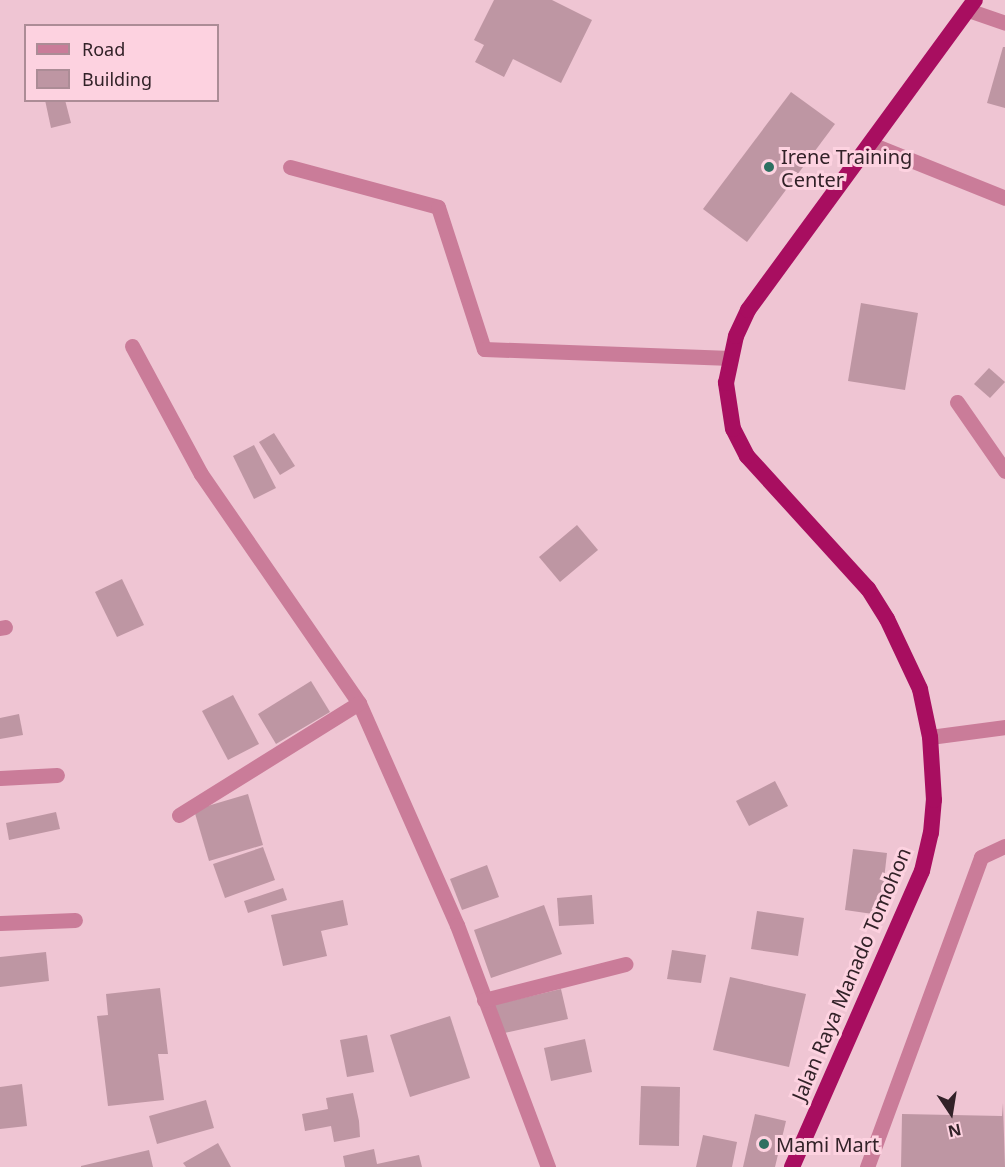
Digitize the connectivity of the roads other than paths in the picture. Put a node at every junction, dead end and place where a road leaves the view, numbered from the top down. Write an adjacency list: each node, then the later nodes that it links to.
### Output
1 (971, 5): 2 (street); 3 (highway, Jalan Raya Manado Tomohon)
2 (1005, 22)
3 (871, 144): 5 (street); 7 (highway, Jalan Raya Manado Tomohon)
4 (290, 167): 7 (street)
5 (1005, 198)
6 (132, 346): 10 (street)
7 (730, 358): 12 (highway, Jalan Raya Manado Tomohon)
8 (957, 402): 9 (street)
9 (1005, 471)
10 (359, 704): 15 (street); 20 (street)
11 (1005, 728): 12 (street)
12 (930, 737): 22 (highway, Jalan Raya Manado Tomohon)
13 (57, 775): 14 (street)
14 (0, 778)
15 (179, 815)
16 (1005, 846): 23 (street)
17 (75, 920): 18 (street)
18 (0, 923)
19 (625, 964): 20 (street)
20 (484, 1000): 21 (street)
21 (548, 1167)
22 (792, 1167)
23 (867, 1167)

